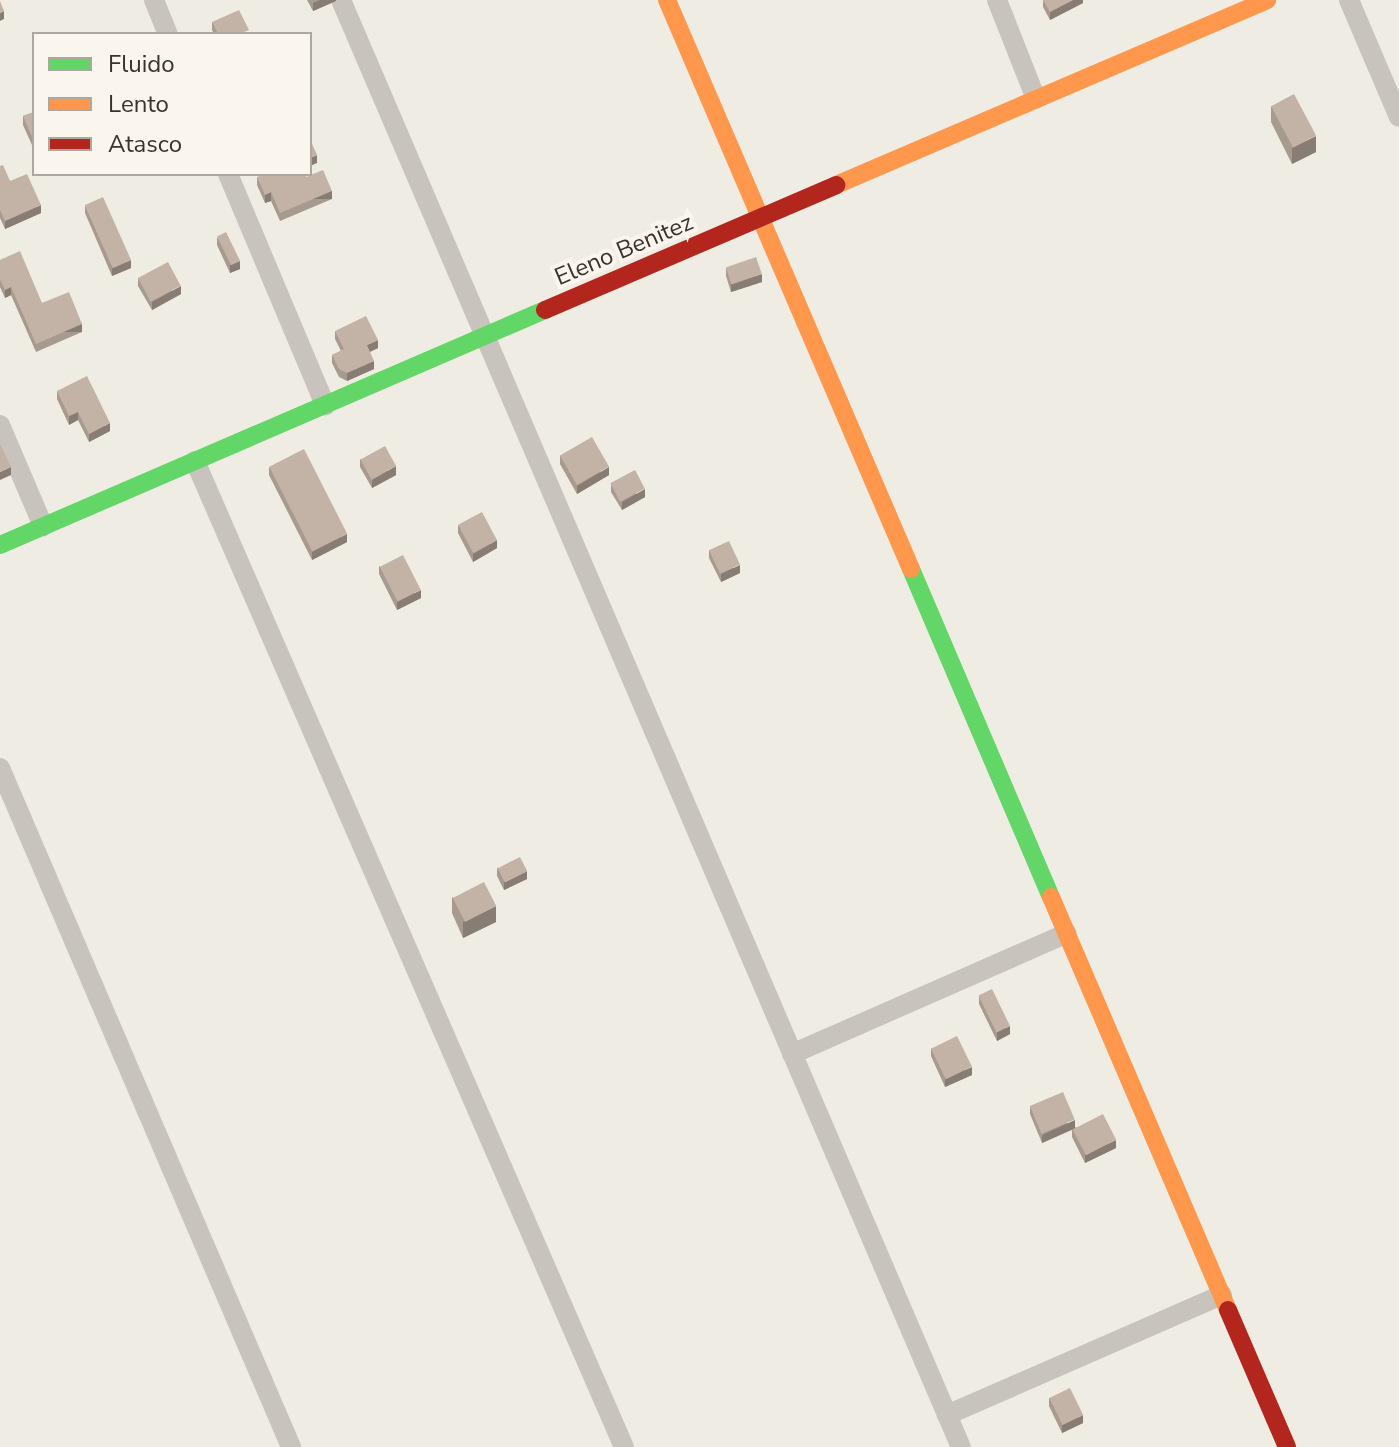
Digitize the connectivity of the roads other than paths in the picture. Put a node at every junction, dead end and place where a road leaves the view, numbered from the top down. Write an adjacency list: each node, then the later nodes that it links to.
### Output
1 (341, 0): 12 (street)
2 (667, 0): 11 (street)
3 (997, 0): 8 (street)
4 (1267, 0): 8 (street, Eleno Benitez)
5 (1349, 0): 9 (street)
6 (160, 2): 7 (street)
7 (168, 32)
8 (1036, 99): 11 (street, Eleno Benitez)
9 (1399, 117)
10 (229, 176): 13 (street)
11 (760, 218): 12 (street, Eleno Benitez); 19 (street)
12 (486, 336): 13 (street, Eleno Benitez); 20 (street)
13 (325, 405): 15 (street, Eleno Benitez)
14 (0, 425): 16 (street)
15 (195, 461): 16 (street, Eleno Benitez); 24 (street)
16 (43, 526): 17 (street, Eleno Benitez)
17 (0, 545)
18 (0, 768): 23 (street)
19 (1067, 933): 20 (street); 21 (street)
20 (792, 1054): 22 (street)
21 (1222, 1295): 22 (street); 26 (street)
22 (947, 1415): 25 (street)
23 (291, 1447)
24 (624, 1447)
25 (961, 1447)
26 (1287, 1447)

